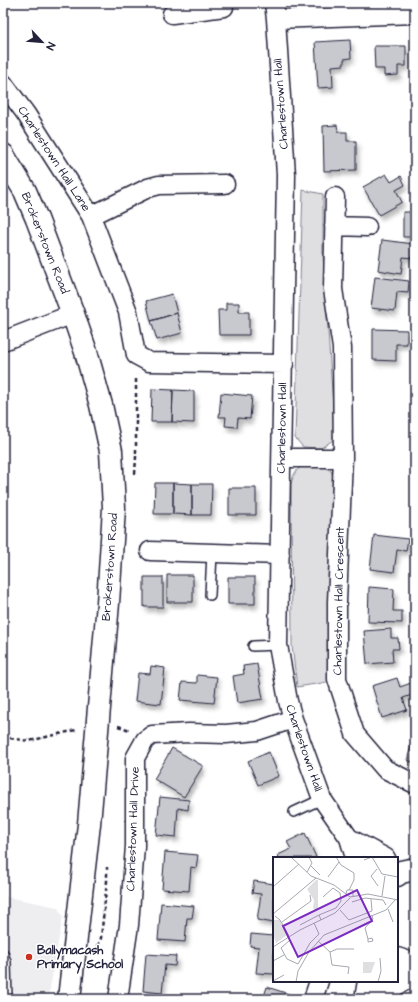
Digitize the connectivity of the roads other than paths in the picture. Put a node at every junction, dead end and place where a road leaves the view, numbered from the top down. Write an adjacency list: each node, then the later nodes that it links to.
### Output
1 (224, 3): 3 (street)
2 (275, 11): 4 (street); 14 (street, Charlestown Hall)
3 (172, 14)
4 (415, 14)
5 (3, 83): 9 (street, Charlestown Hall Lane)
6 (3, 155): 12 (street, Brokerstown Road)
7 (225, 184): 9 (street, Charlestown Hall Lane)
8 (335, 197): 10 (street, Charlestown Hall Crescent)
9 (91, 216): 14 (street, Charlestown Hall Lane)
10 (334, 226): 11 (street); 16 (street, Charlestown Hall Crescent)
11 (367, 227)
12 (73, 314): 13 (street); 40 (street, Brokerstown Road)
13 (3, 341)
14 (284, 364): 15 (street, Charlestown Hall)
15 (282, 458): 16 (street); 19 (street, Charlestown Hall)
16 (343, 458): 24 (street, Charlestown Hall Crescent)
17 (150, 551): 18 (street)
18 (212, 553): 19 (street); 20 (lane)
19 (280, 554): 21 (street, Charlestown Hall)
20 (210, 595)
21 (278, 645): 22 (lane); 23 (street, Charlestown Hall)
22 (253, 646)
23 (293, 719): 25 (street, Charlestown Hall); 41 (street, Charlestown Hall Drive)
24 (415, 784)
25 (322, 799): 26 (lane); 27 (street, Charlestown Hall)
26 (294, 812)
27 (349, 838): 28 (street, Charlestown Hall); 29 (street, Charlestown Hall)
28 (356, 857)
29 (384, 857)
30 (398, 862): 31 (street)
31 (415, 868): 32 (street)
32 (398, 874)
33 (3, 953): 39 (lane)
34 (398, 959): 35 (street)
35 (415, 965)
36 (415, 973): 44 (street)
37 (319, 982): 42 (street)
38 (369, 982): 43 (street)
39 (7, 999)
40 (69, 999)
41 (118, 999)
42 (313, 999)
43 (366, 999)
44 (375, 999)

